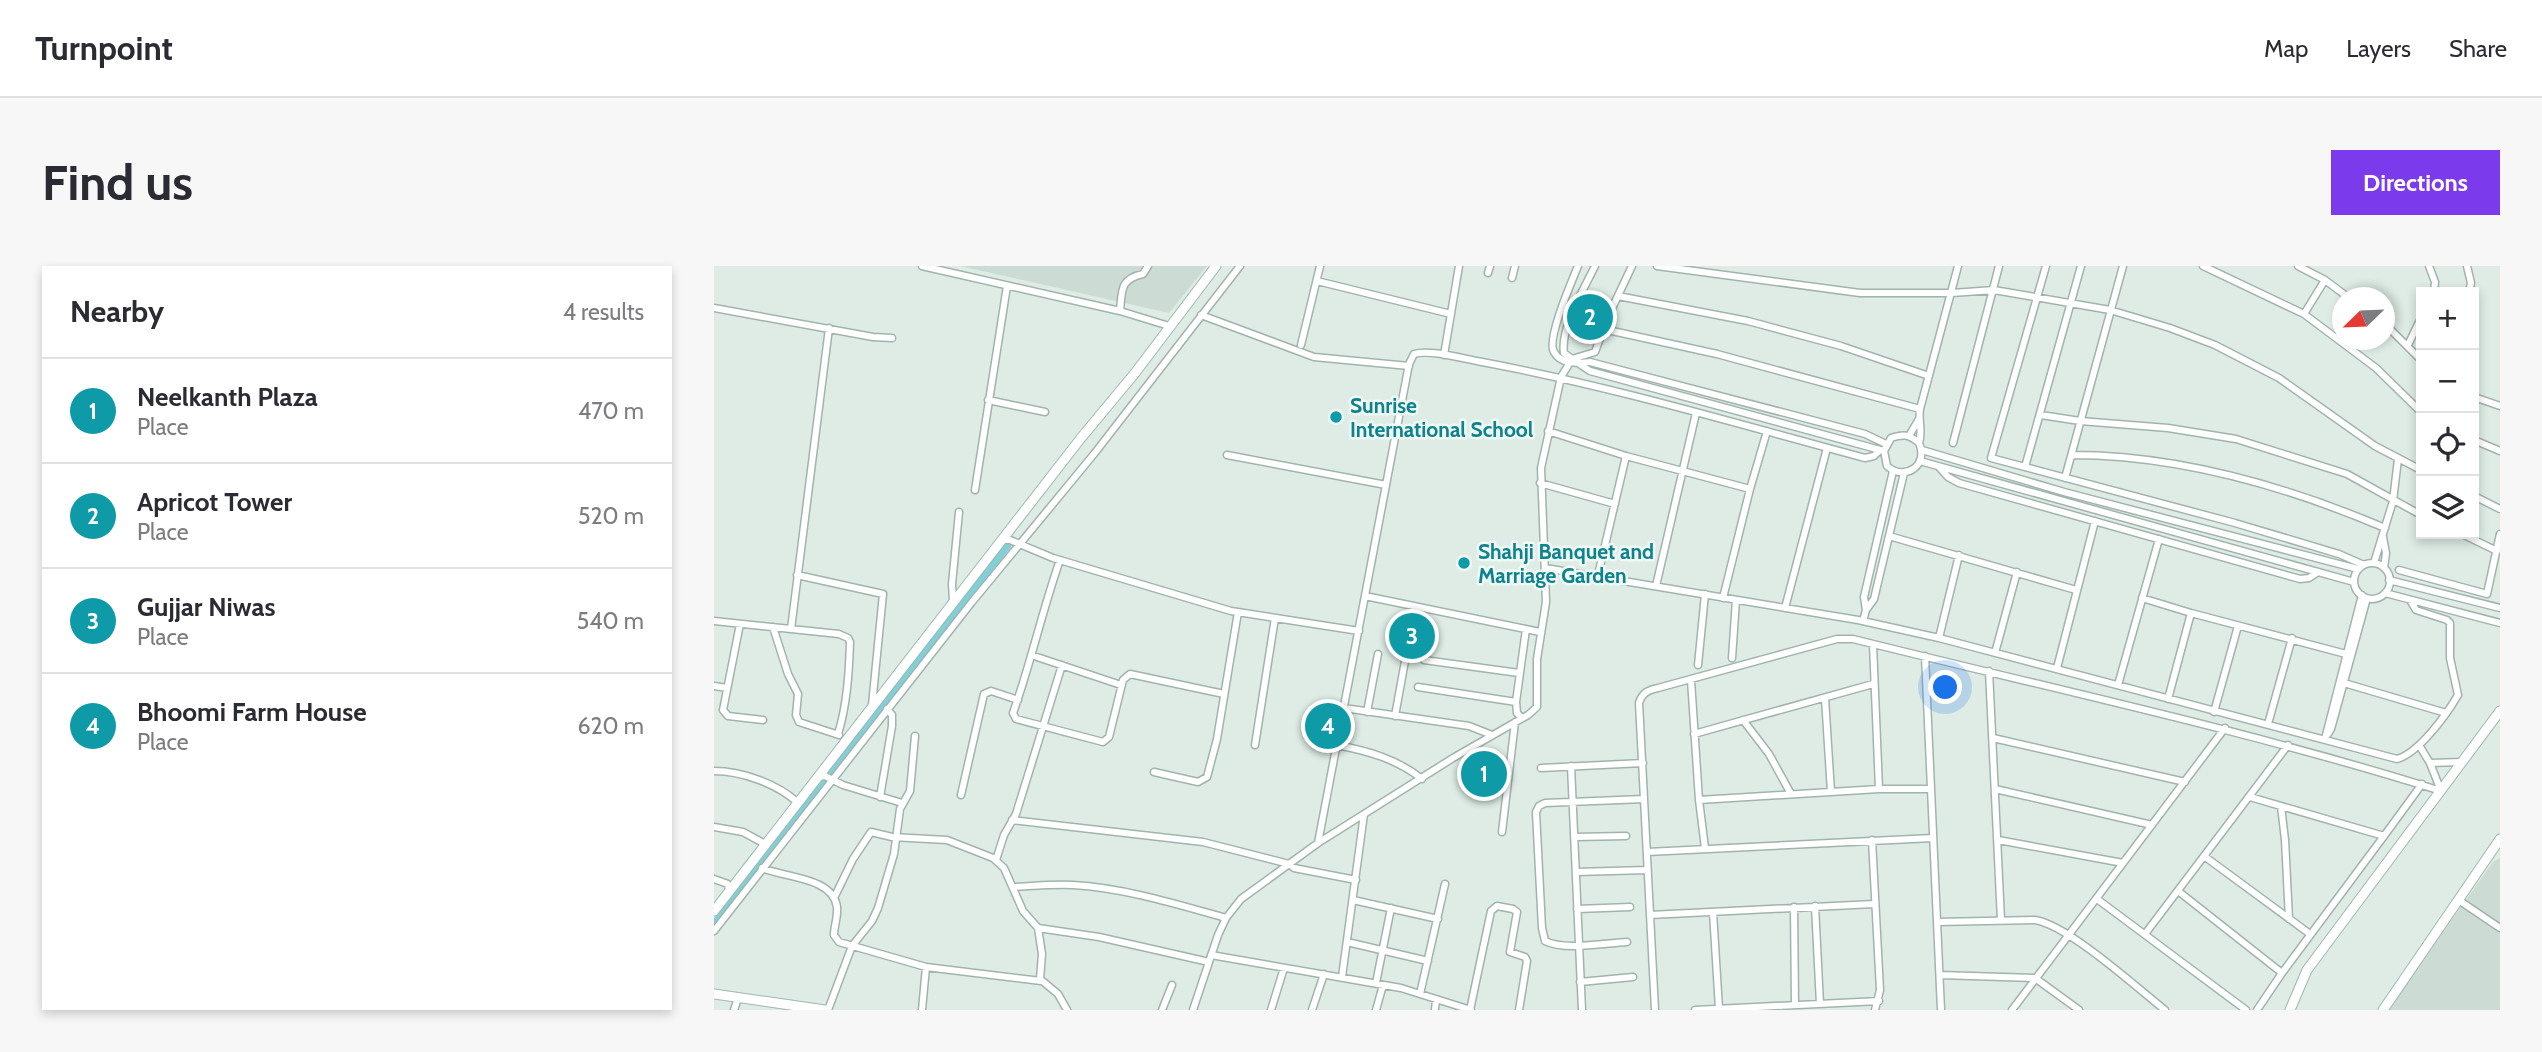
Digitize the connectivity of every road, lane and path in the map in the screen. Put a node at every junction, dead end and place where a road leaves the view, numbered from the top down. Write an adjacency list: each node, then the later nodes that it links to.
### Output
1 (922, 266): 24 (street)
2 (1148, 266): 35 (street)
3 (1216, 266): 39 (street)
4 (1240, 266): 38 (street)
5 (1320, 266): 23 (street)
6 (1459, 266): 36 (street)
7 (1515, 266): 21 (street)
8 (1578, 266): 49 (street)
9 (1595, 266): 49 (street)
10 (1632, 266): 30 (street)
11 (1657, 266): 29 (street)
12 (1958, 266): 29 (street)
13 (1999, 266): 28 (street)
14 (2046, 266): 31 (street)
15 (2081, 266): 32 (street)
16 (2123, 266): 34 (street)
17 (2203, 266): 37 (street)
18 (2298, 266): 22 (street)
19 (2429, 266): 26 (street)
20 (2467, 266): 27 (street)
21 (1512, 278)
22 (2325, 280): 25 (street); 37 (street)
23 (1317, 281): 36 (street); 45 (street)
24 (1007, 286): 35 (street); 54 (street)
25 (2334, 287)
26 (2434, 287)
27 (2470, 287)
28 (1993, 290): 29 (street); 31 (street); 67 (street)
29 (1952, 293): 51 (street)
30 (1618, 296): 41 (street); 51 (street)
31 (2037, 296): 32 (street); 78 (street)
32 (2070, 302): 34 (street); 60 (street)
33 (714, 308): 40 (street)
34 (2110, 310): 62 (street); 75 (street)
35 (1120, 311): 39 (street)
36 (1451, 314): 48 (street)
37 (2304, 314): 56 (street)
38 (1201, 315): 50 (street); 101 (street)
39 (1169, 326): 101 (street)
40 (828, 328): 44 (street); 112 (street)
41 (1603, 328): 49 (street); 57 (street)
42 (2416, 328): 46 (street)
43 (2395, 333): 46 (street)
44 (892, 338)
45 (1301, 345)
46 (2408, 345): 47 (street)
47 (2416, 354)
48 (1444, 355): 50 (street); 52 (street)
49 (1573, 362): 52 (street); 70 (street); 70 (street)
50 (1409, 366): 85 (street)
51 (1929, 376): 57 (street)
52 (1561, 377): 59 (street); 63 (street)
53 (2479, 399): 55 (street)
54 (988, 400): 58 (street); 87 (street)
55 (2500, 406)
56 (2416, 407)
57 (1920, 410): 61 (street)
58 (1045, 412)
59 (1696, 413): 64 (street); 80 (street)
60 (2041, 415): 62 (street); 78 (street)
61 (1919, 419): 65 (street); 68 (street)
62 (2080, 421): 72 (street); 89 (street)
63 (1548, 431): 74 (street); 84 (street)
64 (1767, 431): 69 (street); 86 (street)
65 (1909, 436): 68 (street); 70 (street)
66 (2479, 442): 71 (street)
67 (1953, 443)
68 (1920, 446): 76 (street); 106 (street)
69 (1826, 447): 70 (street); 127 (street)
70 (1883, 448): 81 (street)
71 (2500, 451)
72 (2072, 454): 83 (street); 95 (street)
73 (1227, 455): 85 (street)
74 (1626, 456): 80 (street); 90 (street)
75 (2398, 459): 79 (street); 89 (street)
76 (1920, 461): 77 (street); 82 (street)
77 (1938, 467): 94 (street); 111 (street)
78 (2025, 467): 83 (street)
79 (2416, 468)
80 (1682, 470): 86 (street); 116 (street)
81 (1893, 471): 82 (street); 129 (street)
82 (1904, 473): 97 (street)
83 (2065, 478): 106 (street)
84 (1540, 483): 90 (street); 107 (street)
85 (1386, 485): 120 (street)
86 (1750, 489): 122 (street)
87 (975, 490)
88 (2479, 498): 91 (street)
89 (2393, 501): 93 (street); 95 (street)
90 (1615, 503): 113 (street)
91 (2500, 509)
92 (959, 512): 126 (street)
93 (2416, 512)
94 (2095, 521): 99 (street); 117 (street)
95 (2385, 528): 98 (street)
96 (2500, 534): 102 (street)
97 (1889, 536): 103 (street); 129 (street)
98 (2383, 537): 105 (street); 108 (street)
99 (2159, 539): 111 (street); 123 (street)
100 (2472, 539): 102 (street)
101 (1012, 542): 104 (street); 126 (street); 173 (street)
102 (2497, 551): 109 (street)
103 (1959, 555): 110 (street); 143 (street)
104 (1060, 560): 130 (street); 149 (street)
105 (2374, 564): 106 (street); 108 (street)
106 (2361, 567): 115 (street)
107 (1545, 568): 113 (street); 142 (street)
108 (2384, 568): 114 (street)
109 (2399, 570)
110 (2017, 572): 117 (street); 146 (street)
111 (2318, 572): 115 (street)
112 (797, 575): 139 (street); 174 (street)
113 (1598, 575): 116 (street)
114 (2389, 580): 118 (street); 128 (street)
115 (2354, 582): 121 (street)
116 (1656, 586): 119 (street)
117 (2076, 590): 156 (street)
118 (2385, 593): 121 (street); 125 (street)
119 (1705, 594): 122 (street); 155 (street)
120 (1365, 596): 140 (street); 141 (street)
121 (2365, 597): 148 (street); 160 (street)
122 (1723, 598): 124 (street)
123 (2142, 598): 131 (street); 163 (street)
124 (1736, 600): 127 (street); 151 (street)
125 (2410, 600): 135 (street); 178 (street)
126 (950, 606): 174 (street)
127 (1785, 608): 134 (street)
128 (2500, 608)
129 (1866, 610): 134 (street)
130 (1238, 612): 132 (street); 167 (street)
131 (2190, 613): 137 (street); 169 (street)
132 (1275, 618): 141 (street); 193 (street)
133 (714, 621): 136 (street)
134 (1863, 621): 143 (street)
135 (2500, 623)
136 (740, 624): 138 (street); 166 (street)
137 (2238, 626): 144 (street); 177 (street)
138 (773, 627): 139 (street); 191 (street)
139 (790, 629): 191 (street)
140 (1526, 629): 142 (street); 158 (street)
141 (1359, 631): 172 (street)
142 (1540, 632): 180 (street)
143 (1939, 638): 146 (street)
144 (2292, 638): 148 (street); 184 (street)
145 (1872, 644): 150 (street); 159 (street); 161 (street)
146 (1996, 653): 156 (street)
147 (1378, 654): 176 (street)
148 (2346, 654): 190 (street)
149 (1031, 655): 154 (street); 170 (street)
150 (1925, 656): 157 (street); 209 (street)
151 (1732, 658)
152 (1424, 660): 158 (street)
153 (1405, 661): 179 (street)
154 (1062, 665): 162 (street); 185 (street)
155 (1698, 665)
156 (2057, 668): 163 (street)
157 (1989, 671): 186 (street); 192 (street)
158 (1519, 673): 171 (street)
159 (1691, 680): 187 (street); 198 (street)
160 (2344, 683): 178 (street); 190 (street)
161 (1873, 684): 168 (street); 208 (street)
162 (1121, 685): 167 (street); 185 (street)
163 (2119, 685): 169 (street)
164 (714, 686): 166 (street)
165 (1418, 687): 171 (street)
166 (727, 688): 181 (street)
167 (1224, 694): 203 (street)
168 (1825, 698): 182 (street); 212 (street)
169 (2168, 699): 177 (street)
170 (1018, 700): 185 (street); 214 (street)
171 (1516, 702): 180 (street)
172 (1344, 708): 176 (street); 194 (street)
173 (887, 709): 204 (street); 215 (street)
174 (870, 710): 191 (street)
175 (2500, 711): 197 (street)
176 (1367, 712): 179 (street)
177 (2214, 712): 184 (street)
178 (2446, 713): 196 (street)
179 (1395, 716): 188 (street)
180 (1522, 718): 183 (street)
181 (763, 720)
182 (1743, 720): 187 (street); 213 (street)
183 (1515, 722): 188 (street); 227 (street)
184 (2268, 724): 190 (street)
185 (1043, 728): 224 (street)
186 (2225, 728): 195 (street); 206 (street)
187 (1693, 734): 218 (street)
188 (1492, 735): 205 (street)
189 (915, 736): 221 (street)
190 (2326, 737): 196 (street)
191 (842, 738): 204 (street)
192 (1993, 738): 206 (street); 210 (street)
193 (1255, 745)
194 (1337, 745): 205 (street); 236 (street)
195 (2288, 745): 207 (street); 216 (street)
196 (2419, 745): 199 (street)
197 (2462, 762): 199 (street); 211 (street)
198 (1643, 763): 200 (street); 217 (street)
199 (2430, 763): 211 (street)
200 (1571, 766): 201 (street); 219 (street)
201 (1541, 768)
202 (714, 771): 220 (street)
203 (1154, 772)
204 (826, 778): 215 (street); 220 (street); 244 (street)
205 (1422, 779): 223 (street)
206 (2185, 782): 225 (street)
207 (2422, 784): 211 (street); 229 (street)
208 (1879, 789): 209 (street); 212 (street)
209 (1931, 789): 232 (street)
210 (1995, 789): 225 (street); 235 (street)
211 (2441, 790): 326 (street)
212 (1831, 792): 213 (street)
213 (1791, 794): 218 (street)
214 (961, 795)
215 (880, 797): 221 (street)
216 (2250, 797): 222 (street); 240 (street)
217 (1644, 799): 219 (street); 239 (street)
218 (1699, 800): 238 (street)
219 (1572, 801): 231 (street); 279 (street)
220 (797, 802): 237 (street)
221 (902, 803): 230 (street)
222 (2281, 806): 229 (street); 268 (street)
223 (1364, 814): 236 (street); 248 (street)
224 (1012, 820): 241 (street); 243 (street)
225 (2152, 825): 242 (street)
226 (714, 827): 237 (street)
227 (1502, 832)
228 (1626, 836): 231 (street)
229 (2384, 836): 275 (street)
230 (895, 837): 241 (street); 253 (street); 280 (street)
231 (1574, 837): 246 (street)
232 (1933, 838): 234 (street); 270 (street)
233 (2500, 839): 256 (street)
234 (1872, 840): 238 (street); 257 (street)
235 (1998, 840): 242 (street); 269 (street)
236 (1318, 843): 243 (street)
237 (765, 844): 251 (street)
238 (1705, 848): 239 (street)
239 (1647, 852): 245 (street)
240 (2204, 856): 252 (street); 268 (street)
241 (996, 860): 250 (street)
242 (2123, 863): 254 (street)
243 (1289, 864): 248 (street); 266 (street)
244 (762, 868): 253 (street); 273 (street)
245 (1646, 870): 246 (street); 265 (street)
246 (1576, 872): 262 (street)
247 (714, 879): 251 (street)
248 (1356, 880): 255 (street)
249 (1445, 884): 267 (street)
250 (1013, 887): 266 (street); 271 (street)
251 (729, 890): 263 (street)
252 (2178, 891): 274 (street); 286 (street)
253 (834, 898): 280 (street)
254 (2097, 899): 274 (street); 276 (street)
255 (1353, 900): 261 (street); 277 (street)
256 (2459, 901): 272 (street); 327 (street)
257 (1874, 904): 258 (street); 300 (street)
258 (1815, 906): 260 (street); 301 (street)
259 (1630, 907): 262 (street)
260 (1794, 907): 264 (street); 302 (street)
261 (1391, 908): 267 (street); 281 (street)
262 (1577, 909): 279 (street)
263 (714, 911)
264 (1713, 912): 265 (street); 303 (street)
265 (1650, 915): 317 (street)
266 (1226, 918): 282 (street)
267 (1438, 919): 283 (street)
268 (2289, 919): 275 (street)
269 (2001, 920): 270 (street); 276 (street)
270 (1937, 922): 288 (street)
271 (1038, 928): 282 (street); 292 (street)
272 (2500, 928)
273 (714, 931)
274 (2145, 934): 324 (street)
275 (2310, 934): 286 (street)
276 (2068, 935): 291 (street); 323 (street)
277 (1347, 942): 281 (street); 289 (street)
278 (1627, 942): 279 (street)
279 (1579, 945): 293 (street)
280 (852, 946): 284 (street); 305 (street)
281 (1383, 950): 283 (street); 294 (street)
282 (1210, 958): 285 (street); 309 (street)
283 (1428, 961): 297 (street)
284 (926, 967): 292 (street); 306 (street)
285 (1284, 968): 287 (street); 310 (street)
286 (2281, 973): 325 (street)
287 (1324, 974): 289 (street); 311 (street)
288 (1940, 975): 291 (street); 320 (street)
289 (1342, 977): 294 (street)
290 (1633, 977): 293 (street)
291 (2035, 978): 321 (street); 322 (street)
292 (1041, 981): 307 (street)
293 (1580, 982): 316 (street)
294 (1379, 984): 297 (street); 312 (street)
295 (1172, 985): 308 (street)
296 (714, 994): 298 (street)
297 (1420, 994): 299 (street)
298 (738, 998): 304 (street); 305 (street)
299 (1436, 999): 313 (street); 314 (street)
300 (1879, 1001): 301 (street); 319 (street)
301 (1820, 1004): 302 (street)
302 (1795, 1005): 303 (street)
303 (1719, 1009): 318 (street)
304 (734, 1010)
305 (827, 1010)
306 (922, 1010)
307 (1067, 1010)
308 (1162, 1010)
309 (1193, 1010)
310 (1270, 1010)
311 (1312, 1010)
312 (1377, 1010)
313 (1435, 1010)
314 (1471, 1010): 315 (street)
315 (1519, 1010)
316 (1582, 1010)
317 (1655, 1010)
318 (1695, 1010)
319 (1875, 1010)
320 (1941, 1010)
321 (2012, 1010)
322 (2079, 1010)
323 (2165, 1010)
324 (2246, 1010)
325 (2257, 1010)
326 (2290, 1010)
327 (2383, 1010)

